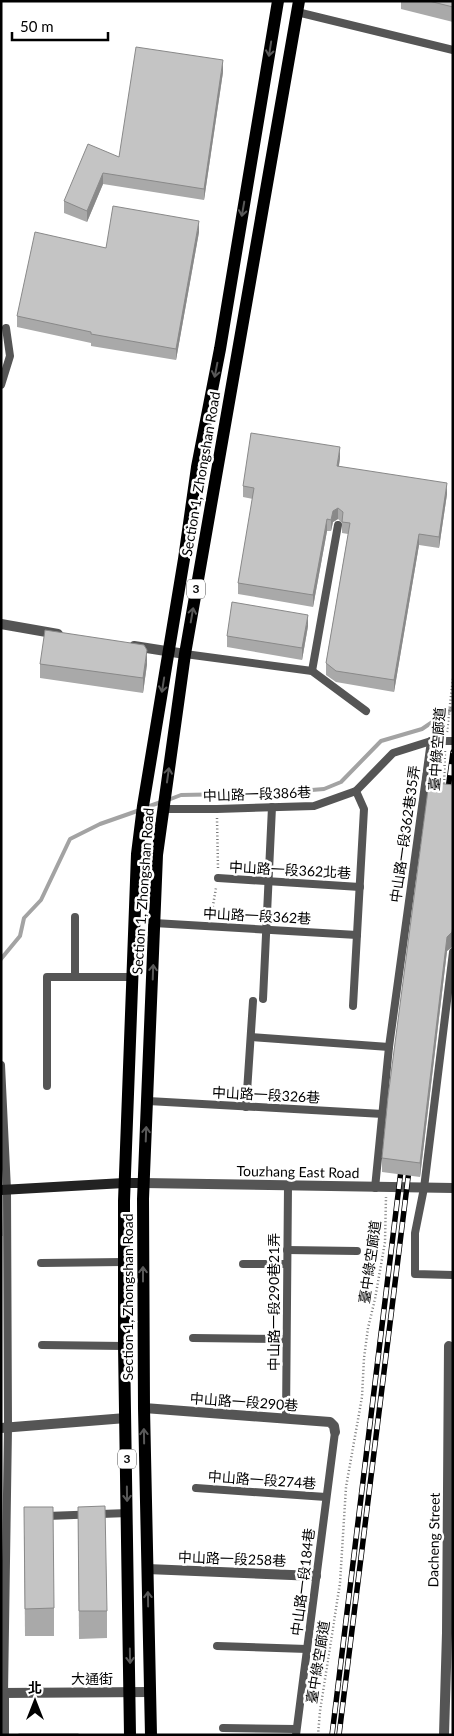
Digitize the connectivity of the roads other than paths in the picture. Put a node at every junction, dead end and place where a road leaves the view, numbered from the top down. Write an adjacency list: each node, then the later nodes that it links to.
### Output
1 (278, 1): 10 (main road, Section 1, Zhongshan Road / 3, one-way to 10)
2 (298, 6): 3 (lane); 11 (main road, Section 1, Zhongshan Road / 3, one-way to 2)
3 (453, 50)
4 (6, 328): 5 (lane)
5 (1, 385)
6 (338, 525): 12 (lane)
7 (1, 624): 8 (street)
8 (70, 636)
9 (119, 644): 10 (street)
10 (168, 652): 11 (street); 28 (main road, Section 1, Zhongshan Road / 3, one-way to 28)
11 (185, 654): 12 (lane); 18 (main road, Section 1, Zhongshan Road / 3, one-way to 11)
12 (312, 671): 13 (lane)
13 (366, 711)
14 (431, 740): 15 (lane, 中山路一段386巷); 16 (lane, 中山路一段386巷); 33 (lane, 中山路一段362巷35弄)
15 (449, 741)
16 (356, 791): 17 (lane, 中山路一段386巷); 21 (lane)
17 (272, 807): 18 (lane, 中山路一段386巷); 20 (lane)
18 (163, 809): 23 (main road, Section 1, Zhongshan Road / 3)
19 (218, 878): 20 (lane, 中山路一段362北巷)
20 (268, 881): 21 (lane, 中山路一段362北巷); 24 (lane)
21 (360, 886): 25 (lane)
22 (75, 917): 27 (lane)
23 (154, 923): 24 (lane, 中山路一段362巷); 36 (main road, Section 1, Zhongshan Road / 3, one-way to 23)
24 (266, 929): 25 (lane, 中山路一段362巷); 29 (lane)
25 (357, 935): 31 (lane)
26 (453, 952): 44 (lane)
27 (75, 977): 28 (lane); 35 (lane)
28 (134, 977): 40 (main road, Section 1, Zhongshan Road / 3)
29 (263, 999)
30 (254, 1002): 32 (lane)
31 (353, 1006)
32 (251, 1037): 33 (lane); 37 (lane)
33 (389, 1048): 39 (lane, 中山路一段362巷35弄)
34 (1, 1065): 38 (lane)
35 (47, 1086)
36 (148, 1101): 37 (lane, 中山路一段326巷); 41 (main road, Section 1, Zhongshan Road / 3, one-way to 36)
37 (246, 1107): 39 (lane, 中山路一段326巷)
38 (2, 1108): 46 (lane)
39 (383, 1114): 43 (lane, 中山路一段362巷35弄)
40 (124, 1182): 41 (street); 46 (street); 49 (main road, Section 1, Zhongshan Road / 3)
41 (143, 1183): 42 (street, Touzhang East Road); 60 (main road, Section 1, Zhongshan Road / 3, one-way to 41)
42 (288, 1186): 43 (street, Touzhang East Road); 47 (lane, 中山路一段290巷21弄)
43 (375, 1188): 44 (street, Touzhang East Road)
44 (424, 1188): 45 (street, Touzhang East Road); 53 (lane)
45 (453, 1188)
46 (4, 1190): 63 (lane)
47 (287, 1250): 48 (lane); 52 (lane, 中山路一段290巷21弄)
48 (357, 1251)
49 (124, 1262): 50 (lane); 57 (main road, Section 1, Zhongshan Road / 3)
50 (41, 1263)
51 (243, 1264): 52 (lane)
52 (287, 1264): 55 (lane, 中山路一段290巷21弄)
53 (453, 1275)
54 (193, 1338): 55 (lane)
55 (286, 1340): 62 (lane, 中山路一段290巷21弄)
56 (42, 1345): 57 (lane)
57 (124, 1346): 61 (main road, Section 1, Zhongshan Road / 3)
58 (449, 1346): 59 (street, Dacheng Street)
59 (451, 1395): 65 (street, Dacheng Street)
60 (144, 1408): 62 (street, 中山路一段290巷); 71 (main road, Section 1, Zhongshan Road / 3, one-way to 60)
61 (126, 1418): 63 (street); 68 (main road, Section 1, Zhongshan Road / 3, one-way to 68)
62 (286, 1419): 64 (street, 中山路一段290巷)
63 (5, 1428): 79 (lane)
64 (335, 1432): 67 (lane, 中山路一段184巷)
65 (451, 1453): 69 (street, Dacheng Street)
66 (196, 1488): 67 (lane, 中山路一段274巷)
67 (326, 1497): 73 (lane, 中山路一段184巷)
68 (128, 1513): 70 (lane); 77 (main road, Section 1, Zhongshan Road / 3, one-way to 77)
69 (450, 1513): 72 (street, Dacheng Street)
70 (48, 1516)
71 (147, 1569): 73 (street, 中山路一段258巷); 78 (main road, Section 1, Zhongshan Road / 3, one-way to 71)
72 (450, 1574): 74 (street, Dacheng Street)
73 (316, 1576): 76 (lane, 中山路一段184巷)
74 (450, 1633): 80 (street, Dacheng Street)
75 (217, 1646): 76 (lane)
76 (307, 1649): 82 (lane, 中山路一段184巷)
77 (131, 1692): 78 (street, 大通街); 79 (street, 大通街); 84 (main road, Section 1, Zhongshan Road / 3)
78 (150, 1692): 85 (main road, Section 1, Zhongshan Road / 3)
79 (3, 1693): 83 (street)
80 (449, 1694): 86 (street, Dacheng Street)
81 (223, 1728): 82 (lane)
82 (296, 1732)
83 (4, 1735)
84 (130, 1735)
85 (150, 1735)
86 (444, 1735)

